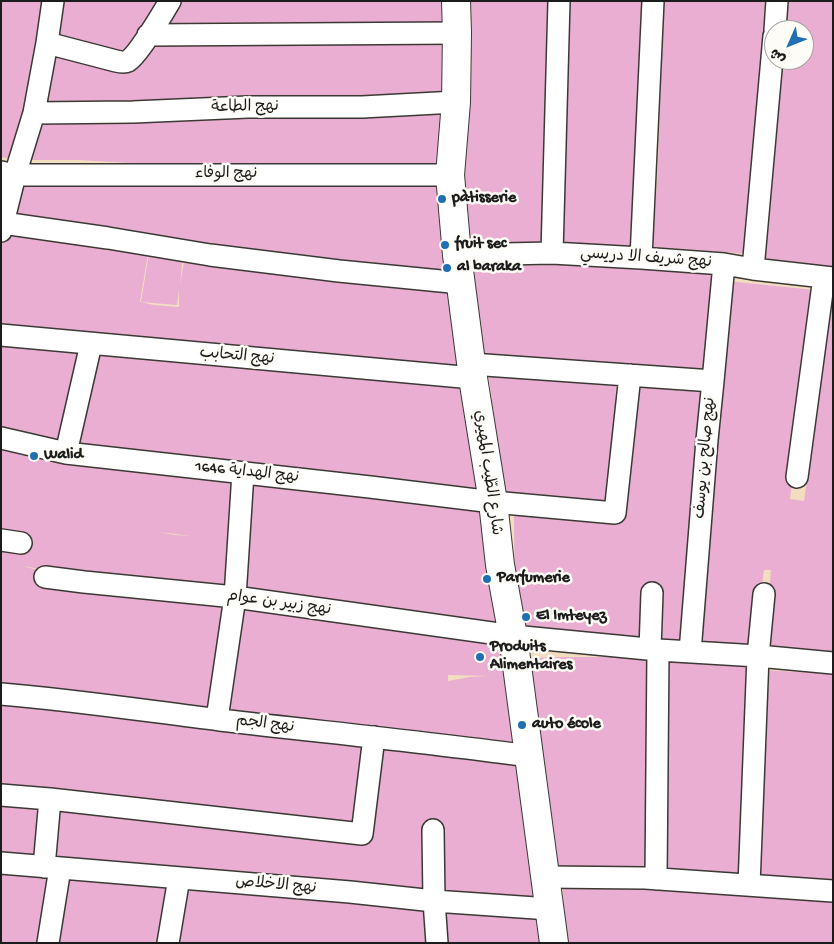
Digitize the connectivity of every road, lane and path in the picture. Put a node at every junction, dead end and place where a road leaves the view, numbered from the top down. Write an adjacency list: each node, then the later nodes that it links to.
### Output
1 (52, 1): 10 (street)
2 (170, 1): 9 (street)
3 (456, 1): 8 (street, شارع الطّيب المهيري)
4 (558, 1): 17 (street)
5 (653, 1): 19 (street)
6 (777, 1): 7 (street)
7 (775, 20)
8 (457, 33): 9 (street); 12 (street, شارع الطّيب المهيري)
9 (148, 35): 10 (street)
10 (48, 43): 13 (street)
11 (771, 70): 21 (street)
12 (456, 102): 13 (street, نهج الطاعة); 15 (street, شارع الطّيب المهيري)
13 (34, 113): 14 (street)
14 (8, 174): 15 (street, نهج الوفاء); 16 (street)
15 (450, 175): 18 (street, شارع الطّيب المهيري)
16 (2, 227): 23 (street)
17 (552, 253): 18 (street, نهج شريف الا دريسي); 19 (street, نهج شريف الا دريسي)
18 (457, 255): 23 (street, شارع الطّيب المهيري)
19 (641, 258): 20 (street, نهج شريف الا دريسي)
20 (724, 264): 21 (street, نهج شريف الا دريسي); 28 (street, نهج صالح بن يوسف)
21 (753, 269): 22 (street, نهج شريف الا دريسي)
22 (828, 278): 32 (street)
23 (461, 283): 26 (street, شارع الطّيب المهيري)
24 (1, 335): 25 (street, نهج التحابب)
25 (90, 344): 26 (street, نهج التحابب); 30 (street)
26 (472, 371): 27 (street, نهج التحابب); 33 (street, شارع الطّيب المهيري)
27 (630, 375): 28 (street, نهج التحابب); 33 (street)
28 (713, 381): 40 (street, نهج صالح بن يوسف)
29 (1, 438): 30 (street, نهج الهداية 1646)
30 (66, 453): 31 (street, نهج الهداية 1646)
31 (243, 473): 33 (street, نهج الهداية 1646); 37 (street)
32 (797, 477)
33 (494, 502): 38 (street, شارع الطّيب المهيري)
34 (45, 577): 37 (street, نهج زبير بن عوام)
35 (652, 593): 39 (street)
36 (764, 594): 41 (street)
37 (235, 597): 38 (street, نهج زبير بن عوام); 44 (street)
38 (513, 636): 39 (street, نهج زبير بن عوام); 46 (street, شارع الطّيب المهيري)
39 (654, 649): 40 (street, نهج زبير بن عوام); 54 (street)
40 (690, 652): 41 (street, نهج زبير بن عوام)
41 (758, 656): 42 (street, نهج زبير بن عوام); 55 (street)
42 (833, 663)
43 (1, 694): 44 (street, نهج الجم)
44 (217, 719): 45 (street, نهج الجم)
45 (374, 737): 46 (street, نهج الجم); 48 (street)
46 (529, 756): 52 (street, شارع الطّيب المهيري)
47 (1, 795): 48 (street)
48 (50, 799): 51 (street)
49 (434, 830): 57 (street)
50 (1, 863): 51 (street, نهج الاخلاص)
51 (52, 868): 53 (street, نهج الاخلاص); 59 (street)
52 (546, 877): 54 (street); 58 (street, شارع الطّيب المهيري)
53 (179, 878): 57 (street, نهج الاخلاص); 60 (street)
54 (656, 879): 55 (street)
55 (749, 885): 56 (street)
56 (833, 891)
57 (434, 901): 58 (street, نهج الاخلاص); 61 (street)
58 (550, 909): 62 (street, شارع الطّيب المهيري)
59 (48, 943)
60 (168, 943)
61 (437, 943)
62 (554, 943)

